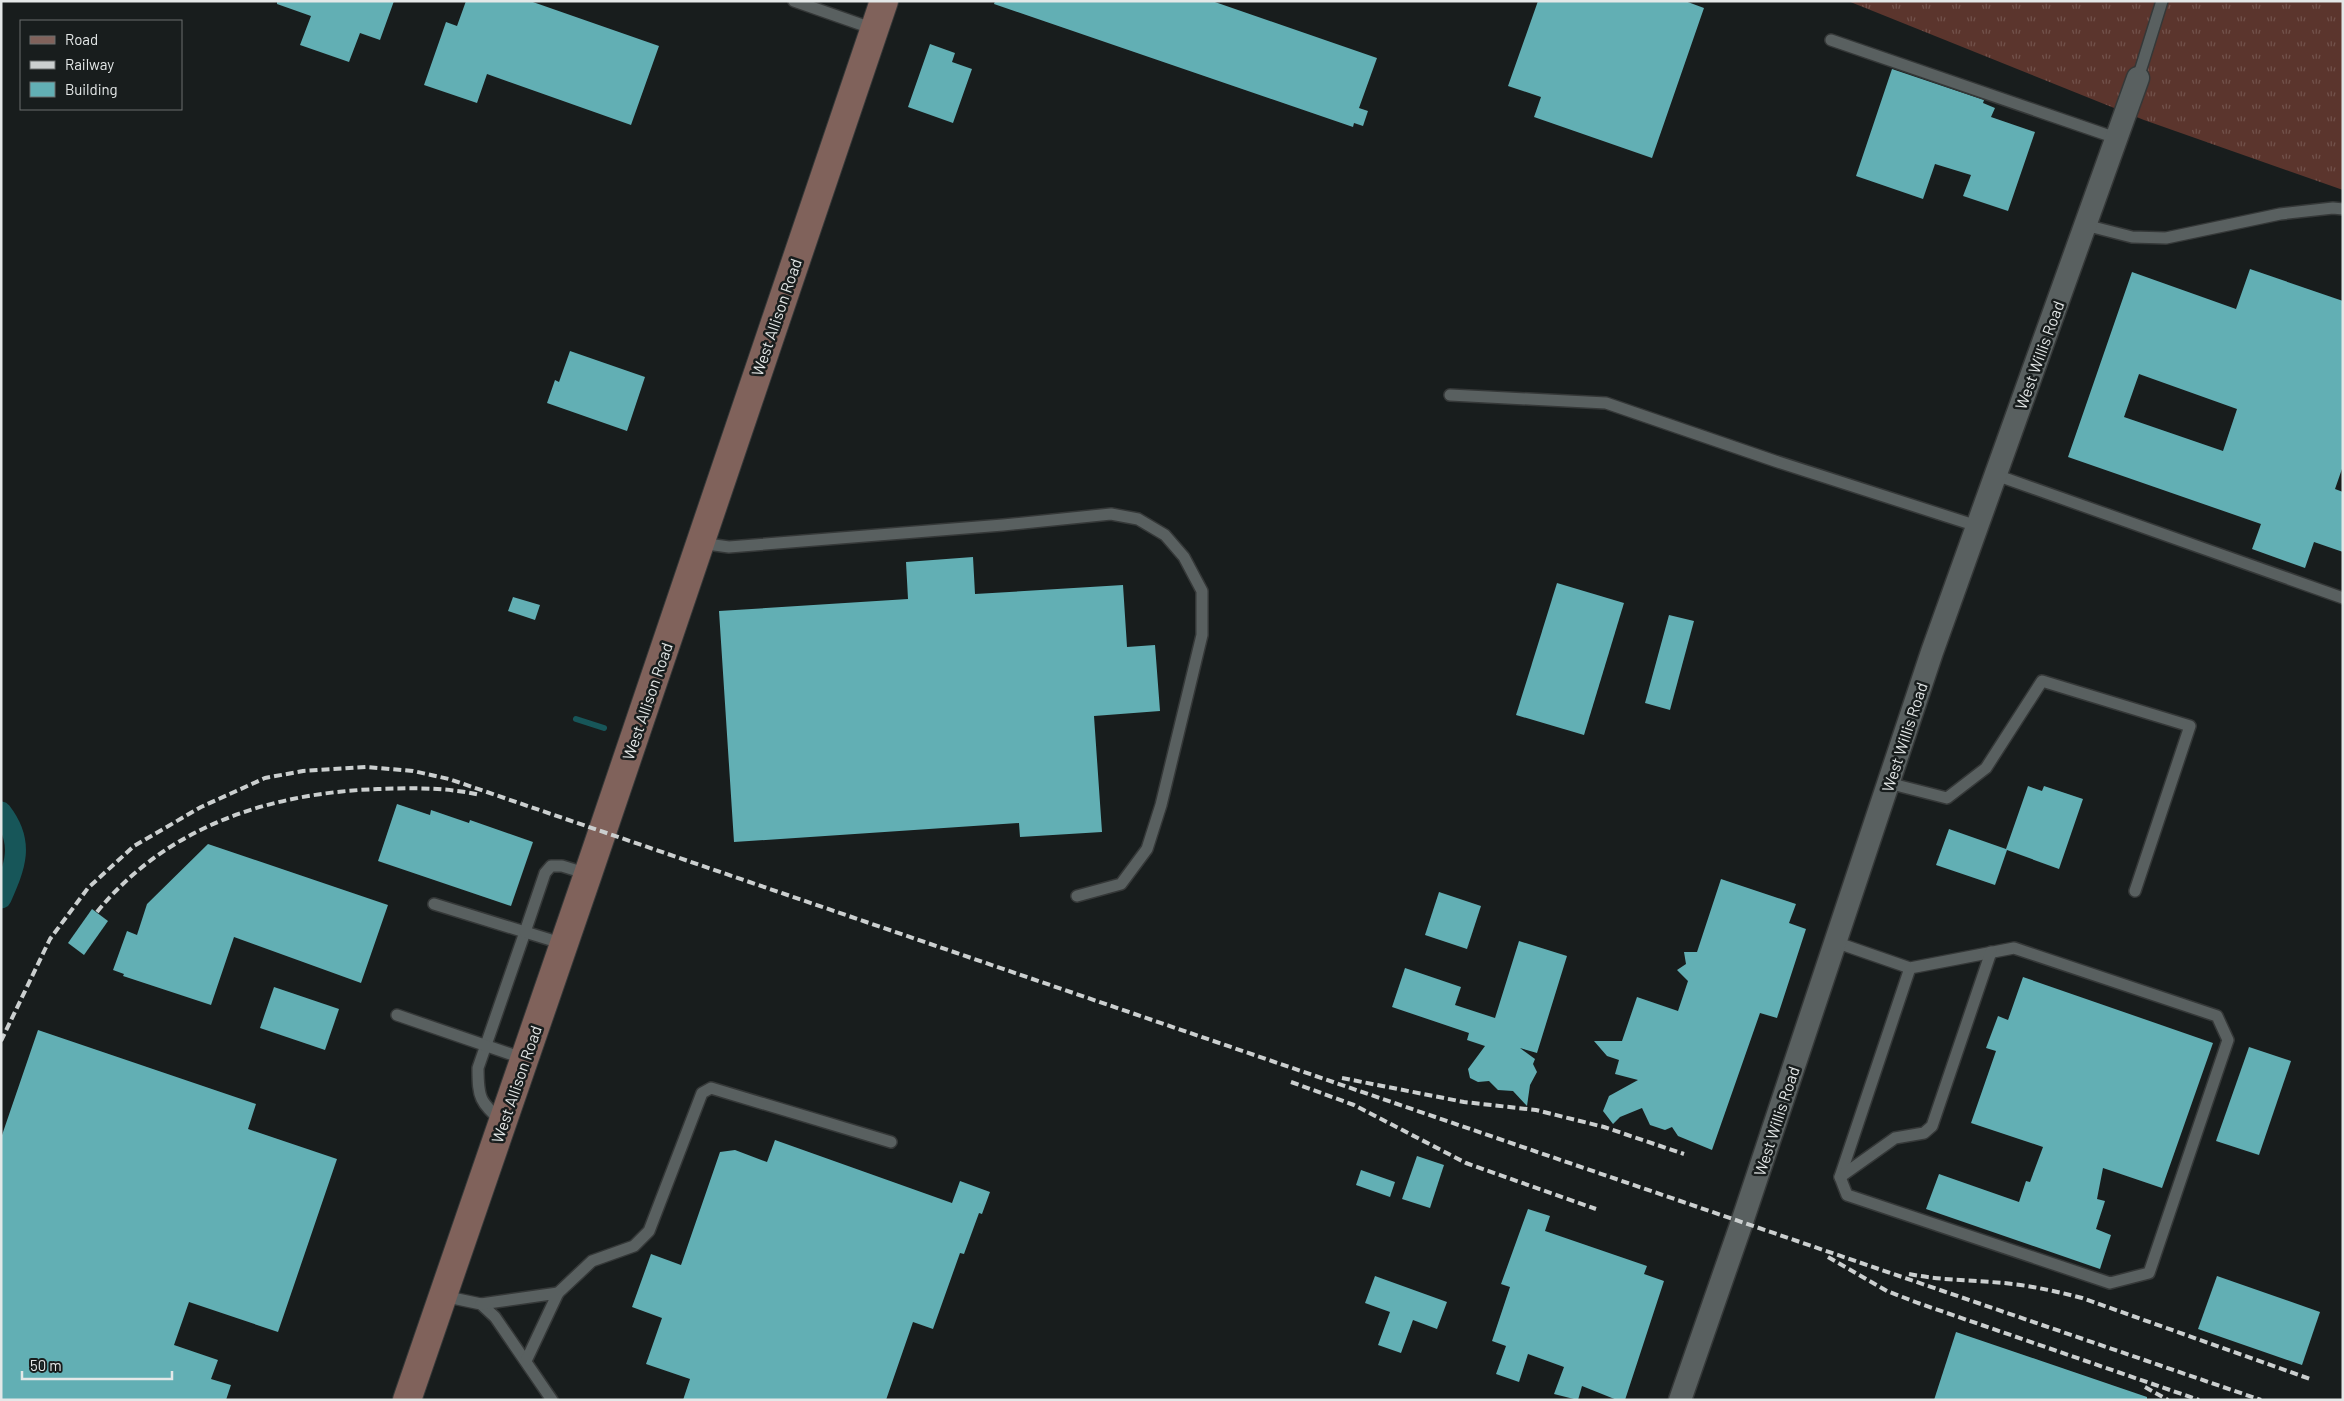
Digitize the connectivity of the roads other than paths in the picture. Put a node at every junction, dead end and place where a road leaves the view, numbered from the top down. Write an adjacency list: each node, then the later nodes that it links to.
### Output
1 (794, 1): 4 (lane)
2 (884, 1): 4 (street, West Allison Road)
3 (2162, 1): 6 (lane)
4 (874, 29): 13 (street, West Allison Road)
5 (1831, 40): 7 (lane)
6 (2138, 78): 7 (street, West Willis Road)
7 (2116, 138): 9 (street, West Willis Road)
8 (2343, 209): 9 (lane)
9 (2085, 225): 11 (street, West Willis Road)
10 (1450, 395): 12 (lane)
11 (1996, 474): 12 (street, West Willis Road); 14 (lane)
12 (1977, 526): 15 (street, West Willis Road)
13 (700, 543): 16 (street, West Allison Road); 18 (lane)
14 (2343, 598)
15 (1888, 783): 17 (lane); 21 (street, West Willis Road)
16 (588, 874): 20 (lane); 22 (street, West Allison Road)
17 (2135, 891)
18 (1077, 896)
19 (434, 904): 20 (lane)
20 (525, 932): 22 (lane); 26 (lane)
21 (1835, 942): 24 (lane); 37 (street, West Willis Road)
22 (564, 944): 27 (street, West Allison Road)
23 (1991, 952): 24 (lane); 30 (lane); 30 (lane)
24 (1910, 968): 30 (lane)
25 (397, 1015): 26 (lane)
26 (486, 1046): 27 (lane); 28 (lane)
27 (525, 1059): 28 (street, West Allison Road)
28 (503, 1122): 32 (street, West Allison Road)
29 (891, 1142): 31 (lane)
30 (1840, 1177)
31 (558, 1293): 33 (lane); 34 (lane)
32 (443, 1296): 33 (lane); 35 (street, West Allison Road)
33 (481, 1304): 34 (lane)
34 (526, 1361): 36 (lane)
35 (407, 1400)
36 (552, 1400)
37 (1680, 1400)

